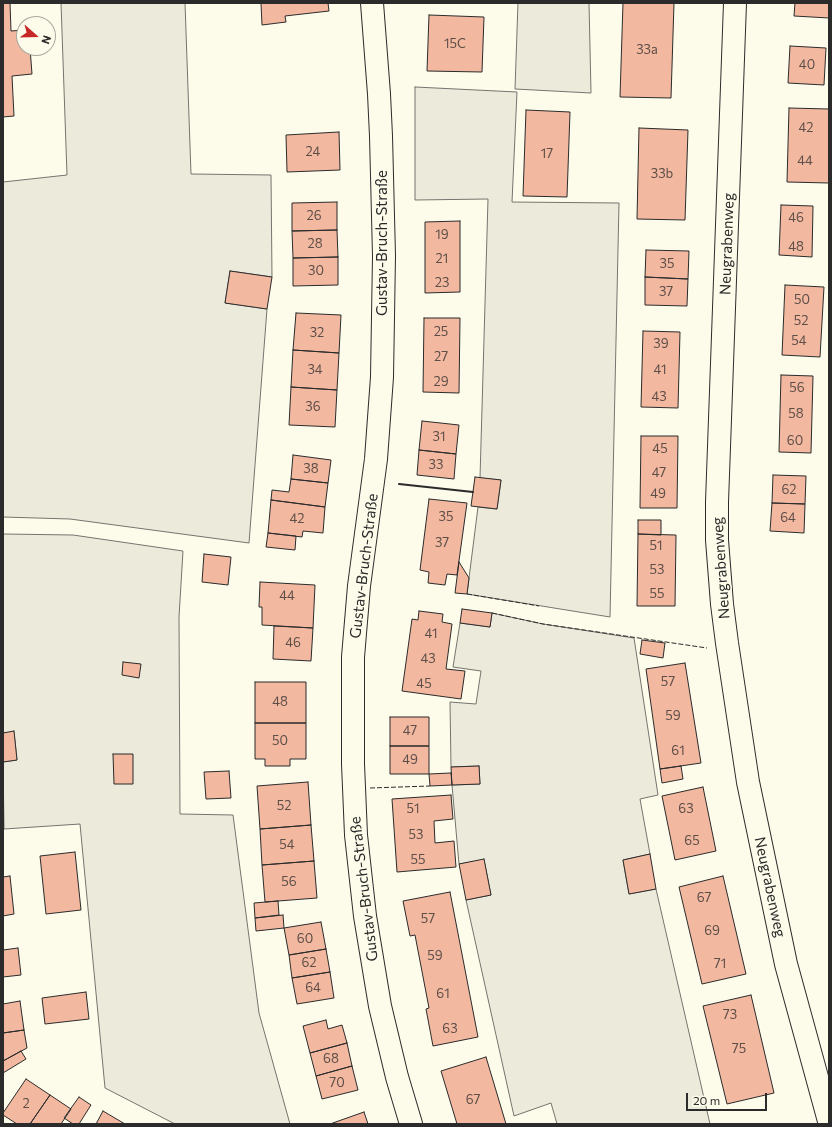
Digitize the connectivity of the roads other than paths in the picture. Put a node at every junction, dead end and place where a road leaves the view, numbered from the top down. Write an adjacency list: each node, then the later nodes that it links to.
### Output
1 (372, 3): 4 (street, Gustav-Bruch-Straße)
2 (736, 3): 3 (street, Neugrabenweg)
3 (829, 1121)
4 (411, 1124)

